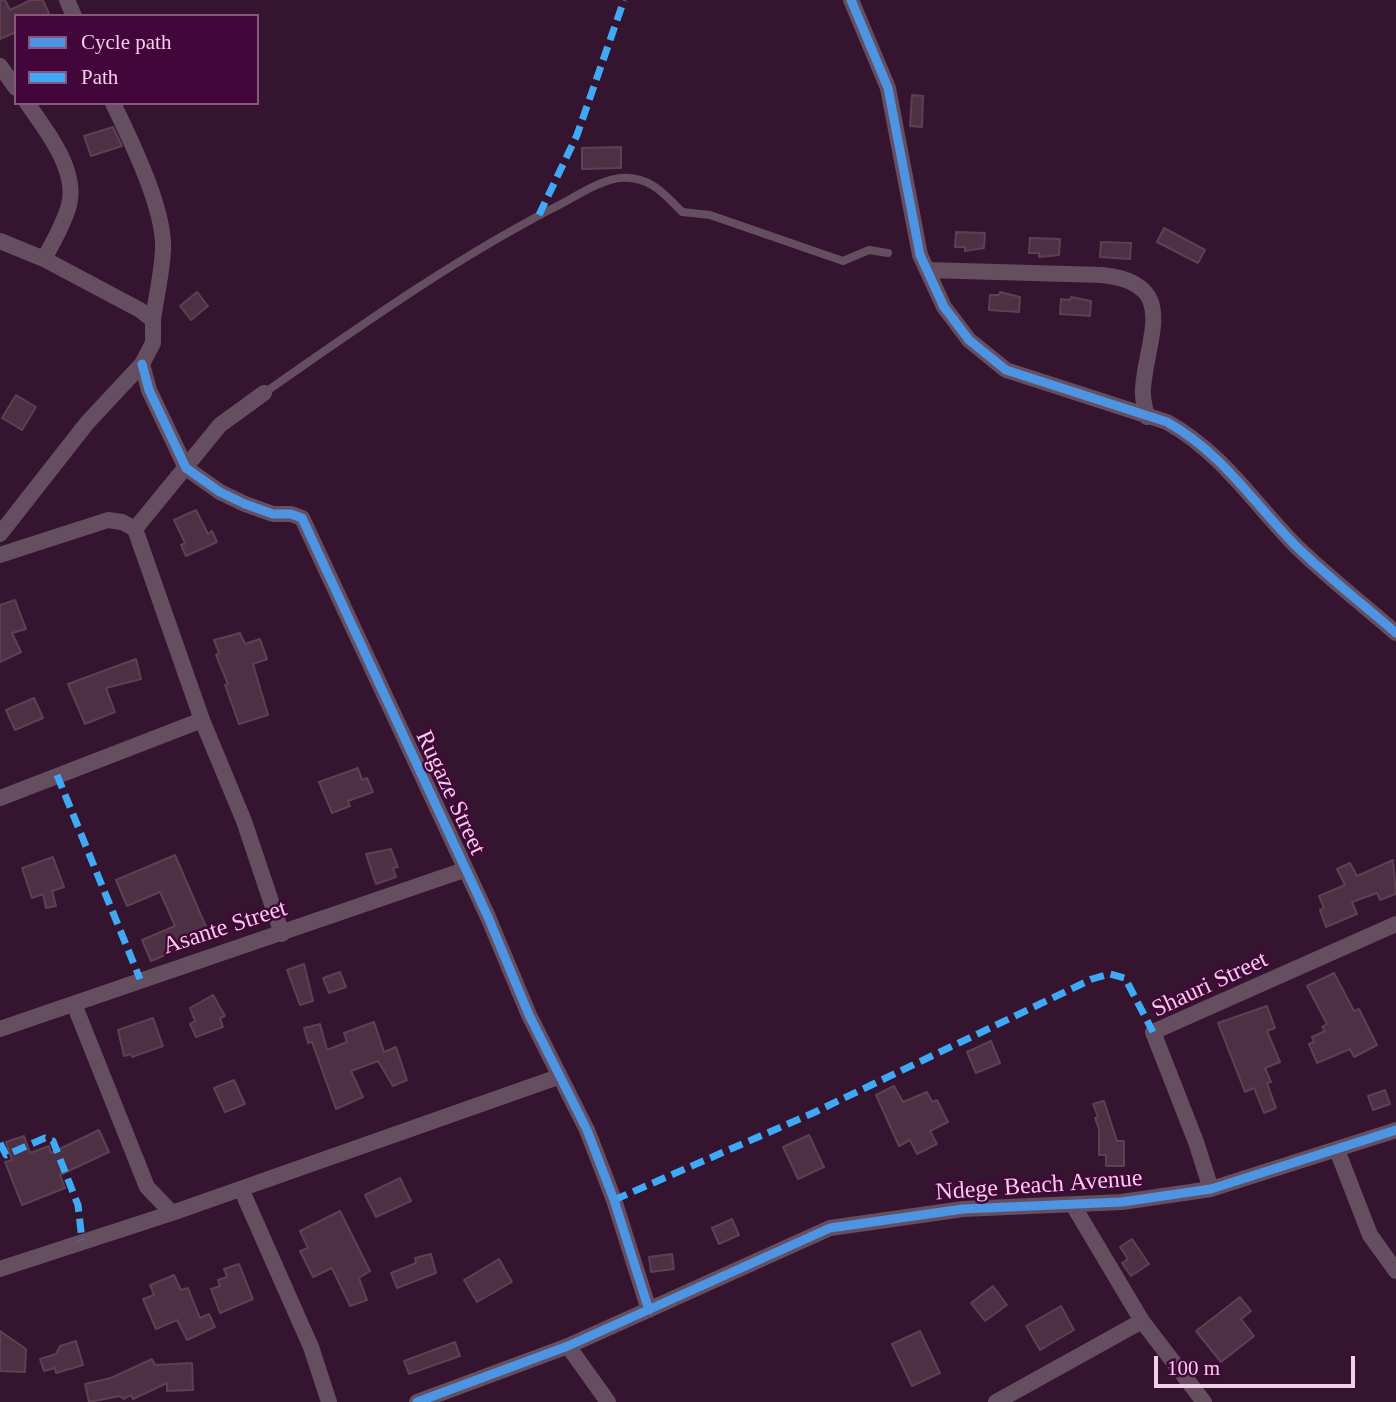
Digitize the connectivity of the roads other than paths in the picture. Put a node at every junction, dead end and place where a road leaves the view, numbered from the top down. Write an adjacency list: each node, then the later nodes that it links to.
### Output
1 (851, 0): 9 (street)
2 (0, 66): 3 (street)
3 (14, 85)
4 (28, 105): 8 (street)
5 (114, 105): 10 (street)
6 (0, 241): 8 (street)
7 (888, 253): 12 (lane)
8 (44, 259): 10 (street)
9 (927, 270): 13 (street); 13 (street)
10 (153, 320): 11 (street)
11 (142, 364): 14 (street, Rugaze Street); 15 (street)
12 (264, 393): 14 (street)
13 (1147, 417): 18 (street)
14 (186, 468): 16 (street); 21 (street, Rugaze Street)
15 (3, 524)
16 (135, 529): 17 (street); 19 (street)
17 (0, 555)
18 (1396, 633)
19 (202, 720): 20 (street); 23 (street)
20 (0, 798)
21 (464, 870): 23 (street, Asante Street); 26 (street, Rugaze Street)
22 (1396, 924): 29 (street, Shauri Street)
23 (282, 934): 24 (street, Asante Street)
24 (74, 1004): 25 (street, Asante Street); 32 (street)
25 (0, 1029)
26 (558, 1077): 30 (street); 35 (street, Rugaze Street)
27 (1396, 1130): 28 (street, Ndege Beach Avenue)
28 (1336, 1150): 29 (street, Ndege Beach Avenue); 34 (street)
29 (1211, 1189): 31 (street, Ndege Beach Avenue)
30 (242, 1191): 32 (street); 38 (street)
31 (1073, 1205): 35 (street, Ndege Beach Avenue); 36 (street)
32 (172, 1213): 33 (street)
33 (0, 1269)
34 (1396, 1271)
35 (649, 1310): 37 (street, Ndege Beach Avenue)
36 (1142, 1321): 41 (street); 42 (street)
37 (568, 1346): 39 (street, Ndege Beach Avenue); 40 (street)
38 (329, 1402)
39 (417, 1402)
40 (608, 1402)
41 (996, 1402)
42 (1204, 1402)

